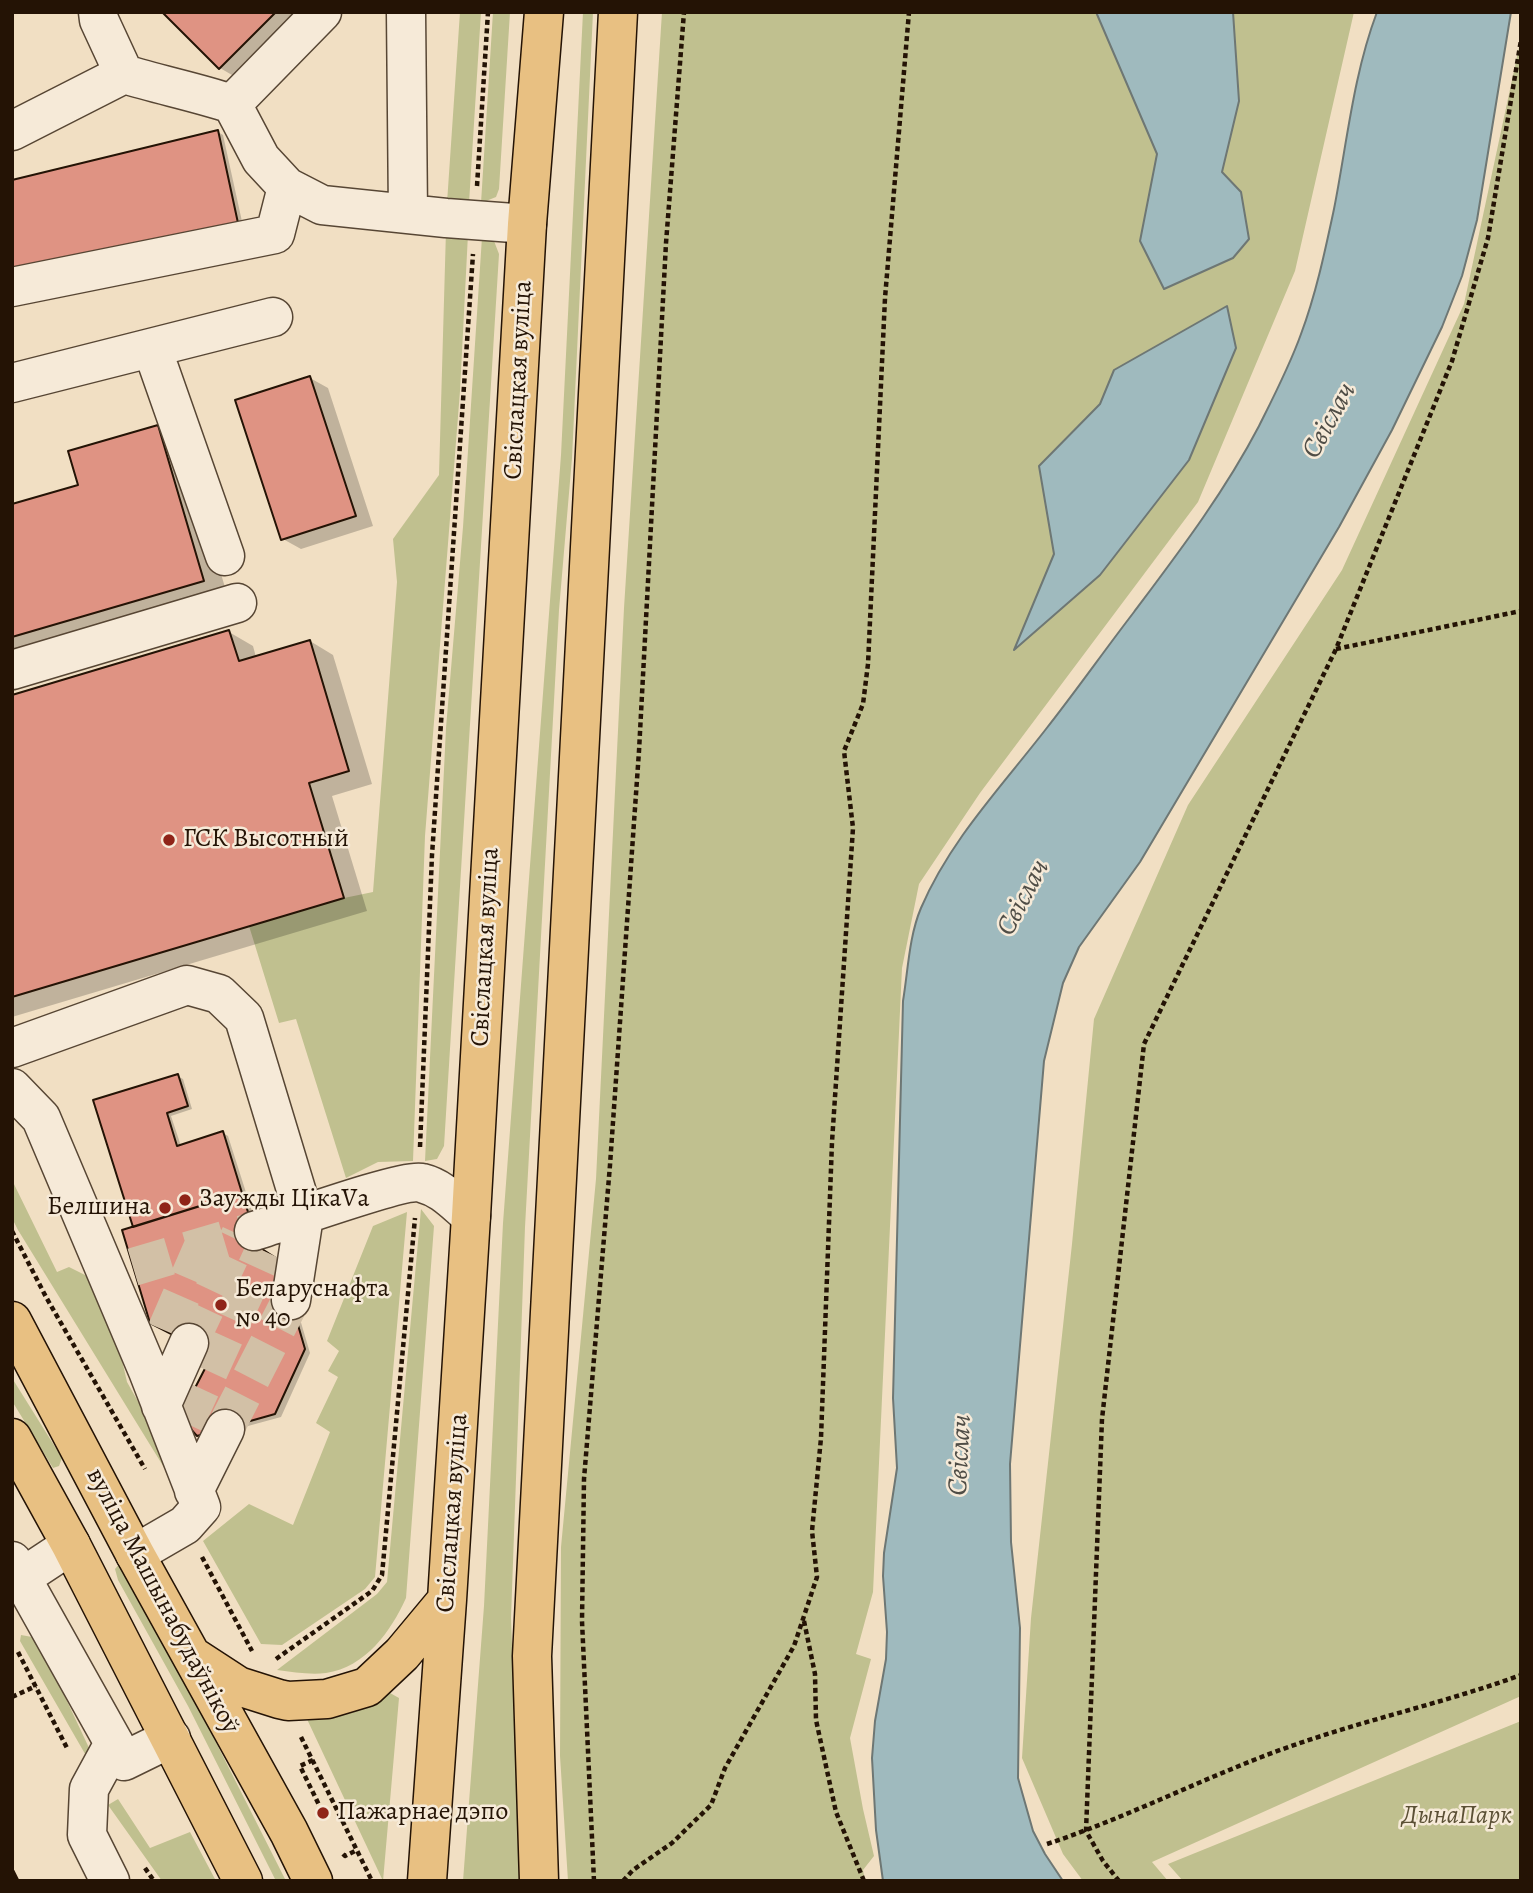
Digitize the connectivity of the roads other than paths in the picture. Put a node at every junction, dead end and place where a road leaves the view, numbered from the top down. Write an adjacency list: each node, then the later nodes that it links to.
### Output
1 (98, 12): 6 (lane)
2 (322, 12): 7 (lane)
3 (406, 12): 10 (lane)
4 (544, 12): 11 (main road, Свіслацкая вуліца)
5 (618, 12): 41 (main road)
6 (124, 74): 7 (lane); 8 (lane)
7 (232, 104): 9 (lane)
8 (12, 131)
9 (286, 187): 10 (lane); 12 (lane)
10 (408, 214): 11 (lane)
11 (527, 224): 21 (main road, Свіслацкая вуліца)
12 (12, 287)
13 (273, 317): 14 (lane)
14 (152, 348): 15 (lane); 16 (lane)
15 (12, 383)
16 (225, 556)
17 (237, 603): 18 (lane)
18 (12, 670)
19 (12, 1048): 22 (lane)
20 (12, 1087): 27 (lane)
21 (471, 1216): 22 (lane); 31 (main road, Свіслацкая вуліца)
22 (274, 1230): 23 (lane)
23 (291, 1300)
24 (12, 1321): 29 (main road, вуліца Машынабудаўнікоў)
25 (225, 1429): 27 (lane)
26 (12, 1438): 28 (main road, вуліца Машынабудаўнікоў)
27 (194, 1491): 29 (lane)
28 (71, 1545): 30 (lane); 33 (main road, вуліца Машынабудаўнікоў)
29 (135, 1554): 32 (main road, вуліца Машынабудаўнікоў)
30 (15, 1574): 34 (lane)
31 (447, 1600): 32 (main road); 40 (main road, Свіслацкая вуліца)
32 (192, 1656): 39 (main road, вуліца Машынабудаўнікоў)
33 (172, 1738): 34 (lane); 38 (main road, вуліца Машынабудаўнікоў)
34 (114, 1743): 35 (lane)
35 (87, 1835): 36 (lane); 37 (lane)
36 (100, 1881)
37 (110, 1881)
38 (243, 1881)
39 (313, 1881)
40 (427, 1881)
41 (539, 1881)

